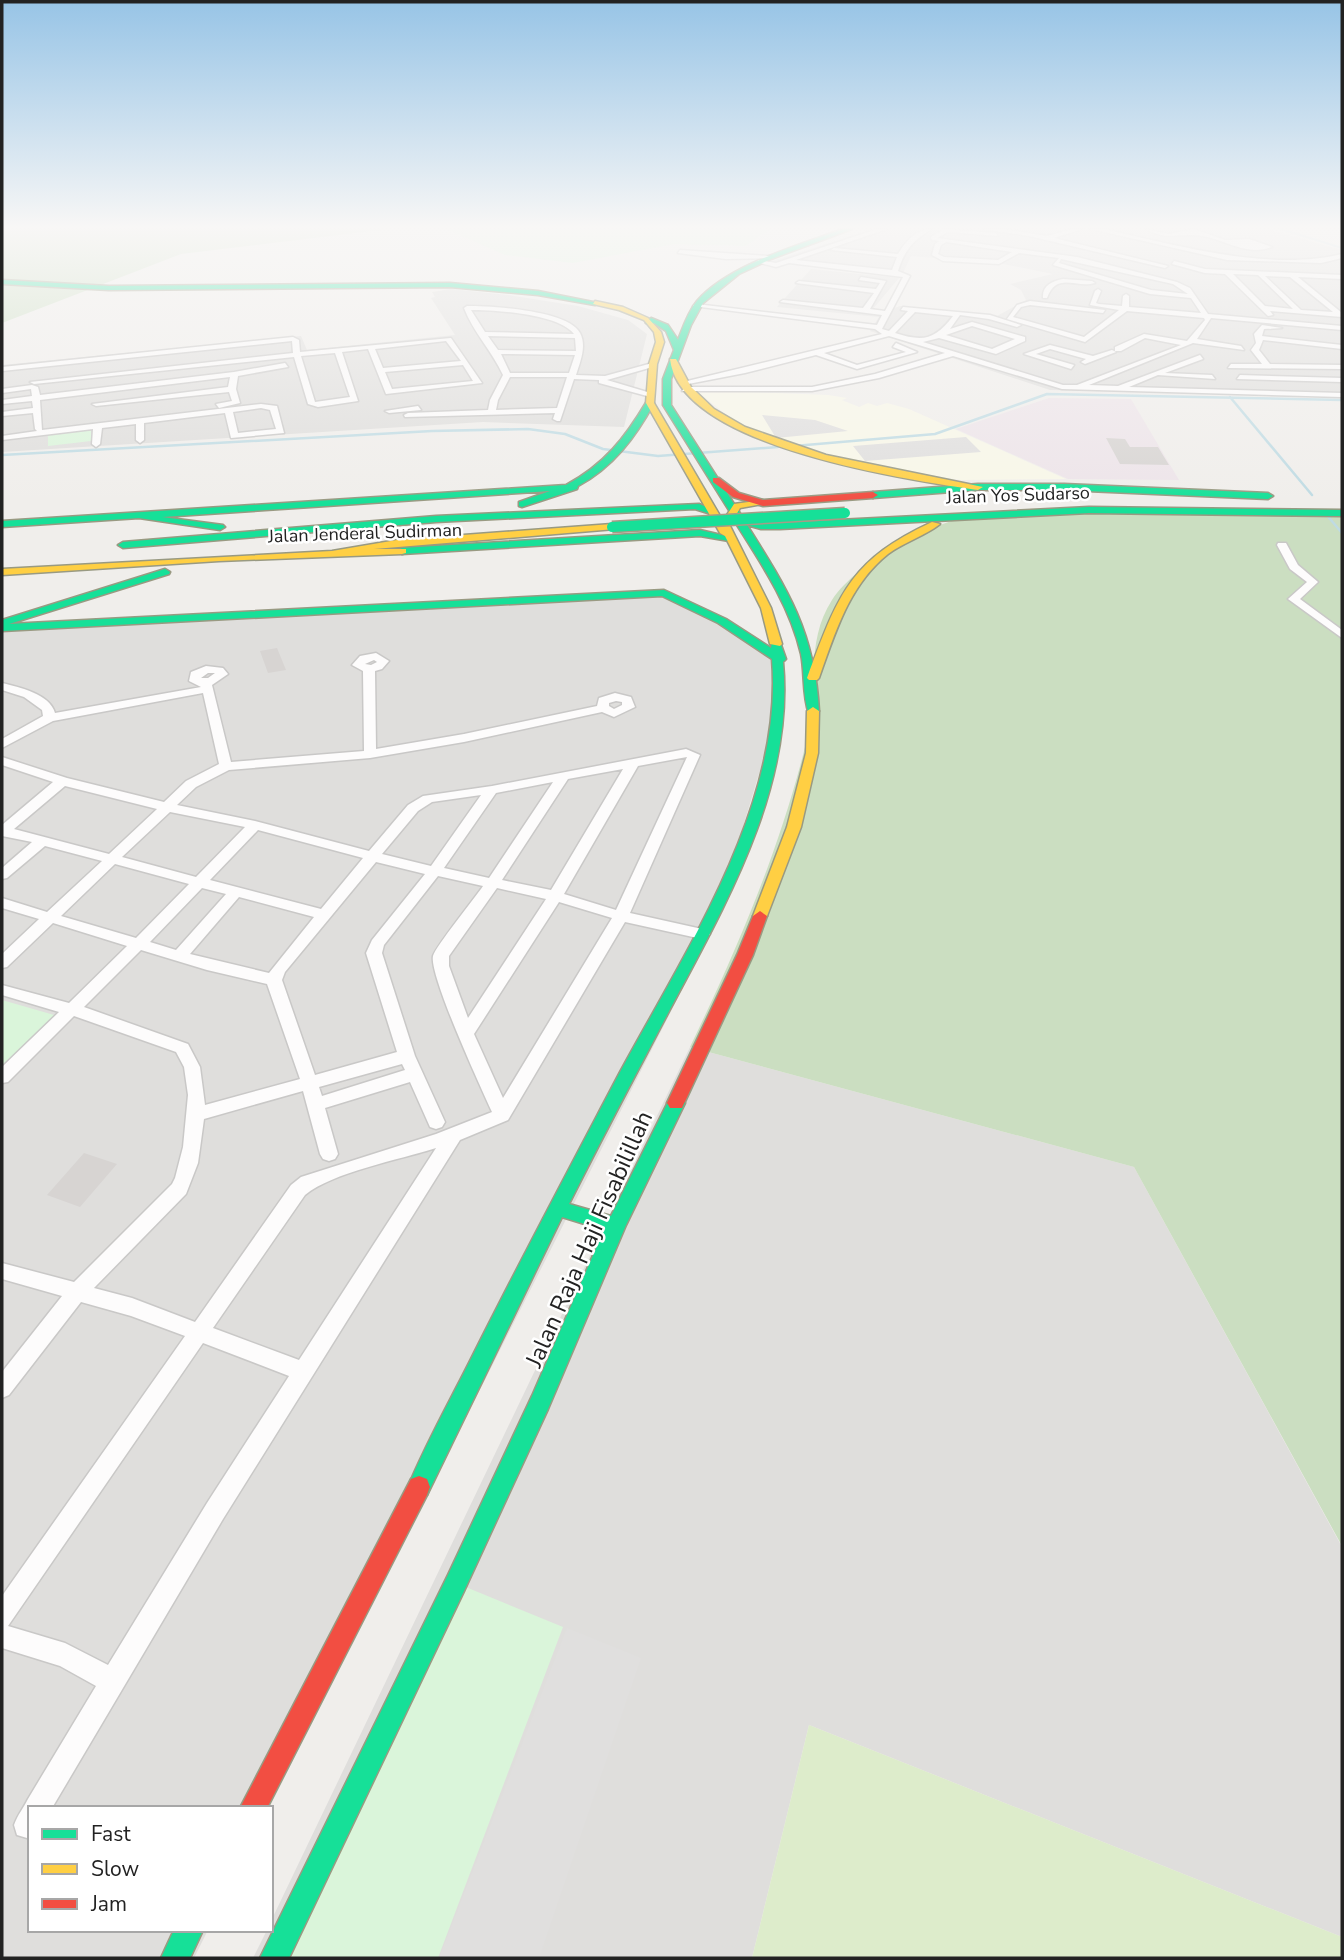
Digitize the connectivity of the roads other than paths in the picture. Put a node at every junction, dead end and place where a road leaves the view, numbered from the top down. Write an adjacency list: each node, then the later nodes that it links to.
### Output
1 (473, 320): 23 (street)
2 (554, 320): 27 (street)
3 (646, 320): 16 (main road)
4 (658, 320): 54 (main road)
5 (690, 320): 54 (main road)
6 (822, 320): 18 (street)
7 (883, 320): 18 (street)
8 (903, 320): 24 (street)
9 (951, 320): 25 (street)
10 (1002, 320): 20 (street)
11 (1011, 320): 21 (street)
12 (1107, 320): 21 (street)
13 (1208, 320): 35 (street)
14 (1258, 320): 15 (street)
15 (1276, 322): 19 (street)
16 (650, 323): 66 (main road)
17 (1060, 323): 21 (street)
18 (879, 327): 24 (street)
19 (1342, 328)
20 (1036, 330)
21 (1051, 330)
22 (999, 332): 25 (street); 28 (street); 36 (street)
23 (485, 334): 27 (street); 48 (street)
24 (890, 334): 29 (street); 34 (street)
25 (940, 334): 34 (street); 36 (street)
26 (1342, 334): 30 (street)
27 (578, 336): 51 (street)
28 (988, 336)
29 (877, 337): 41 (street); 63 (street)
30 (1261, 338): 33 (street); 70 (street)
31 (977, 339): 36 (street)
32 (412, 341): 40 (street); 65 (street); 71 (street)
33 (1281, 341): 39 (street); 43 (street)
34 (916, 342): 53 (street)
35 (1191, 342): 38 (street); 49 (street); 58 (street)
36 (966, 343)
37 (1055, 343): 49 (street); 55 (street); 61 (street)
38 (1210, 344): 56 (street); 69 (street)
39 (1320, 345): 42 (street); 50 (street)
40 (370, 346): 44 (street); 75 (street)
41 (844, 346): 47 (street); 52 (street)
42 (1342, 346)
43 (1289, 349)
44 (338, 350): 60 (street); 60 (street)
45 (1135, 350): 49 (street)
46 (174, 351): 60 (street); 68 (street); 80 (street)
47 (856, 351)
48 (496, 352): 51 (street); 84 (street)
49 (1115, 352): 58 (street); 61 (street)
50 (1327, 352)
51 (579, 353): 85 (street)
52 (817, 353): 63 (street); 90 (street)
53 (952, 354): 88 (street); 90 (street)
54 (675, 355): 90 (main road); 114 (main road)
55 (1021, 355): 72 (street); 72 (street)
56 (1219, 355)
57 (868, 356): 63 (street)
58 (1145, 357): 91 (street)
59 (1200, 357): 64 (street)
60 (298, 358): 68 (street); 76 (street)
61 (1094, 359): 72 (street)
62 (1335, 360): 73 (street)
63 (881, 361)
64 (1189, 361): 77 (street); 81 (street)
65 (466, 363): 71 (street); 92 (street)
66 (653, 364): 86 (street); 102 (main road)
67 (1300, 364): 70 (street); 73 (street); 87 (street)
68 (177, 366): 78 (street)
69 (1231, 366): 70 (street); 82 (street)
70 (1268, 366)
71 (424, 367): 75 (street); 92 (street)
72 (1071, 367)
73 (1342, 367)
74 (2, 369): 80 (street)
75 (382, 370): 92 (street)
76 (234, 374): 93 (street); 94 (street)
77 (1153, 374): 81 (street); 95 (street)
78 (94, 376): 80 (street); 93 (street)
79 (1047, 376): 88 (street)
80 (34, 377): 83 (street); 96 (street); 101 (street)
81 (1212, 377): 97 (street)
82 (1240, 377): 87 (street); 98 (street)
83 (2, 378)
84 (506, 378): 85 (street); 103 (street)
85 (570, 379): 86 (street); 110 (street)
86 (605, 379): 102 (street)
87 (1310, 379): 89 (street); 99 (street)
88 (1035, 380): 91 (street)
89 (1342, 380)
90 (684, 386): 123 (main road)
91 (1077, 388): 95 (street)
92 (437, 389)
93 (94, 390): 101 (street); 107 (street)
94 (232, 390): 107 (street); 116 (street)
95 (1116, 390): 97 (street)
96 (2, 391)
97 (1222, 392): 98 (street)
98 (1253, 393): 99 (street)
99 (1325, 394): 100 (street)
100 (1342, 395)
101 (36, 397): 105 (street); 108 (street)
102 (650, 398): 114 (main road); 122 (main road)
103 (494, 400): 104 (street); 110 (street)
104 (481, 401)
105 (2, 402)
106 (469, 402): 112 (street)
107 (96, 404): 116 (street)
108 (37, 410): 113 (street); 117 (street)
109 (229, 410): 109 (street); 115 (street)
110 (492, 410): 112 (street)
111 (389, 411): 112 (street)
112 (407, 412)
113 (2, 414)
114 (665, 418): 121 (main road); 132 (main road)
115 (140, 421): 116 (street); 119 (street)
116 (96, 424): 117 (street); 118 (street); 120 (street)
117 (39, 429): 118 (street)
118 (2, 436)
119 (140, 440)
120 (96, 444)
121 (716, 480): 127 (main road, Jalan Yos Sudarso); 132 (main road)
122 (577, 486): 134 (main road); 135 (main road)
123 (978, 487): 124 (main road, Jalan Yos Sudarso); 126 (main road, Jalan Yos Sudarso)
124 (1059, 487): 125 (main road, Jalan Yos Sudarso); 128 (main road)
125 (1342, 498)
126 (816, 499): 127 (main road, Jalan Yos Sudarso); 137 (main road)
127 (763, 502): 132 (main road)
128 (842, 507): 130 (main road); 136 (main road)
129 (625, 510): 132 (main road, Jalan Jenderal Sudirman); 135 (main road, Jalan Jenderal Sudirman); 142 (main road)
130 (1089, 510): 131 (main road, Jalan Yos Sudarso); 133 (main road, Jalan Yos Sudarso)
131 (1342, 513)
132 (726, 514): 137 (main road, Jalan Yos Sudarso); 141 (main road); 143 (main road, Jalan Raja Haji Fisabilillah); 154 (main road, Jalan Raja Haji Fisabilillah)
133 (962, 516): 137 (main road, Jalan Yos Sudarso); 154 (main road)
134 (143, 517): 138 (main road); 140 (main road)
135 (436, 519): 139 (main road, Jalan Jenderal Sudirman)
136 (611, 522): 139 (main road); 146 (main road)
137 (828, 523)
138 (2, 524)
139 (322, 529): 140 (main road, Jalan Jenderal Sudirman)
140 (272, 533): 145 (main road, Jalan Jenderal Sudirman)
141 (699, 533): 142 (main road, Jalan Jenderal Sudirman); 143 (main road, Jalan Jenderal Sudirman)
142 (636, 536): 146 (main road, Jalan Jenderal Sudirman)
143 (729, 538): 152 (main road, Jalan Raja Haji Fisabilillah)
144 (1282, 545): 151 (street)
145 (112, 546)
146 (301, 556): 147 (main road, Jalan Jenderal Sudirman)
147 (219, 558): 148 (main road, Jalan Jenderal Sudirman); 149 (main road)
148 (2, 572)
149 (2, 622)
150 (2, 628): 152 (main road)
151 (1342, 635)
152 (780, 659): 182 (main road, Jalan Raja Haji Fisabilillah)
153 (369, 669): 159 (street)
154 (813, 678): 202 (main road, Jalan Raja Haji Fisabilillah)
155 (2, 686): 157 (street)
156 (603, 708): 159 (street)
157 (49, 718): 158 (street); 162 (street)
158 (2, 744)
159 (370, 754): 162 (street)
160 (2, 761): 164 (street)
161 (633, 763): 163 (street); 177 (street); 181 (street)
162 (226, 766): 166 (street)
163 (564, 776): 165 (street); 175 (street)
164 (62, 780): 166 (street); 168 (street)
165 (492, 790): 170 (street); 172 (street)
166 (167, 807): 167 (street); 171 (street)
167 (256, 825): 170 (street); 174 (street)
168 (3, 831): 169 (street)
169 (42, 841): 171 (street); 173 (street)
170 (373, 857): 172 (street); 179 (street)
171 (110, 860): 174 (street); 180 (street)
172 (434, 872): 175 (street); 190 (street)
173 (2, 875)
174 (198, 883): 176 (street); 183 (street)
175 (493, 883): 177 (street); 189 (street)
176 (235, 893): 179 (street); 184 (street)
177 (555, 896): 181 (street); 189 (street)
178 (2, 902): 180 (street)
179 (324, 915): 186 (street)
180 (51, 916): 183 (street); 185 (street)
181 (621, 916): 182 (street); 198 (street)
182 (702, 934): 201 (main road, Jalan Raja Haji Fisabilillah)
183 (140, 943): 184 (street); 188 (street)
184 (180, 956): 186 (street)
185 (2, 963)
186 (274, 980): 194 (street)
187 (2, 990): 188 (street)
188 (71, 1009): 193 (street); 197 (street)
189 (466, 1034): 198 (street)
190 (407, 1056): 191 (street); 192 (street)
191 (373, 1065): 194 (street); 195 (street)
192 (414, 1074): 195 (street); 199 (street)
193 (2, 1077)
194 (309, 1082): 196 (street); 197 (street)
195 (377, 1086): 196 (street)
196 (314, 1105): 200 (street)
197 (195, 1115): 204 (street)
198 (502, 1115): 199 (street)
199 (445, 1128): 205 (street); 206 (street)
200 (329, 1154)
201 (557, 1208): 202 (main road); 212 (main road, Jalan Raja Haji Fisabilillah)
202 (617, 1225): 215 (main road, Jalan Raja Haji Fisabilillah)
203 (2, 1271): 204 (street)
204 (77, 1292): 205 (street); 207 (street)
205 (201, 1332): 206 (street); 208 (street)
206 (304, 1372): 210 (street)
207 (2, 1388)
208 (2, 1616)
209 (2, 1636): 210 (street)
210 (114, 1682): 211 (street)
211 (38, 1806)
212 (254, 1806)
213 (188, 1932): 214 (main road)
214 (175, 1958)
215 (274, 1958)

